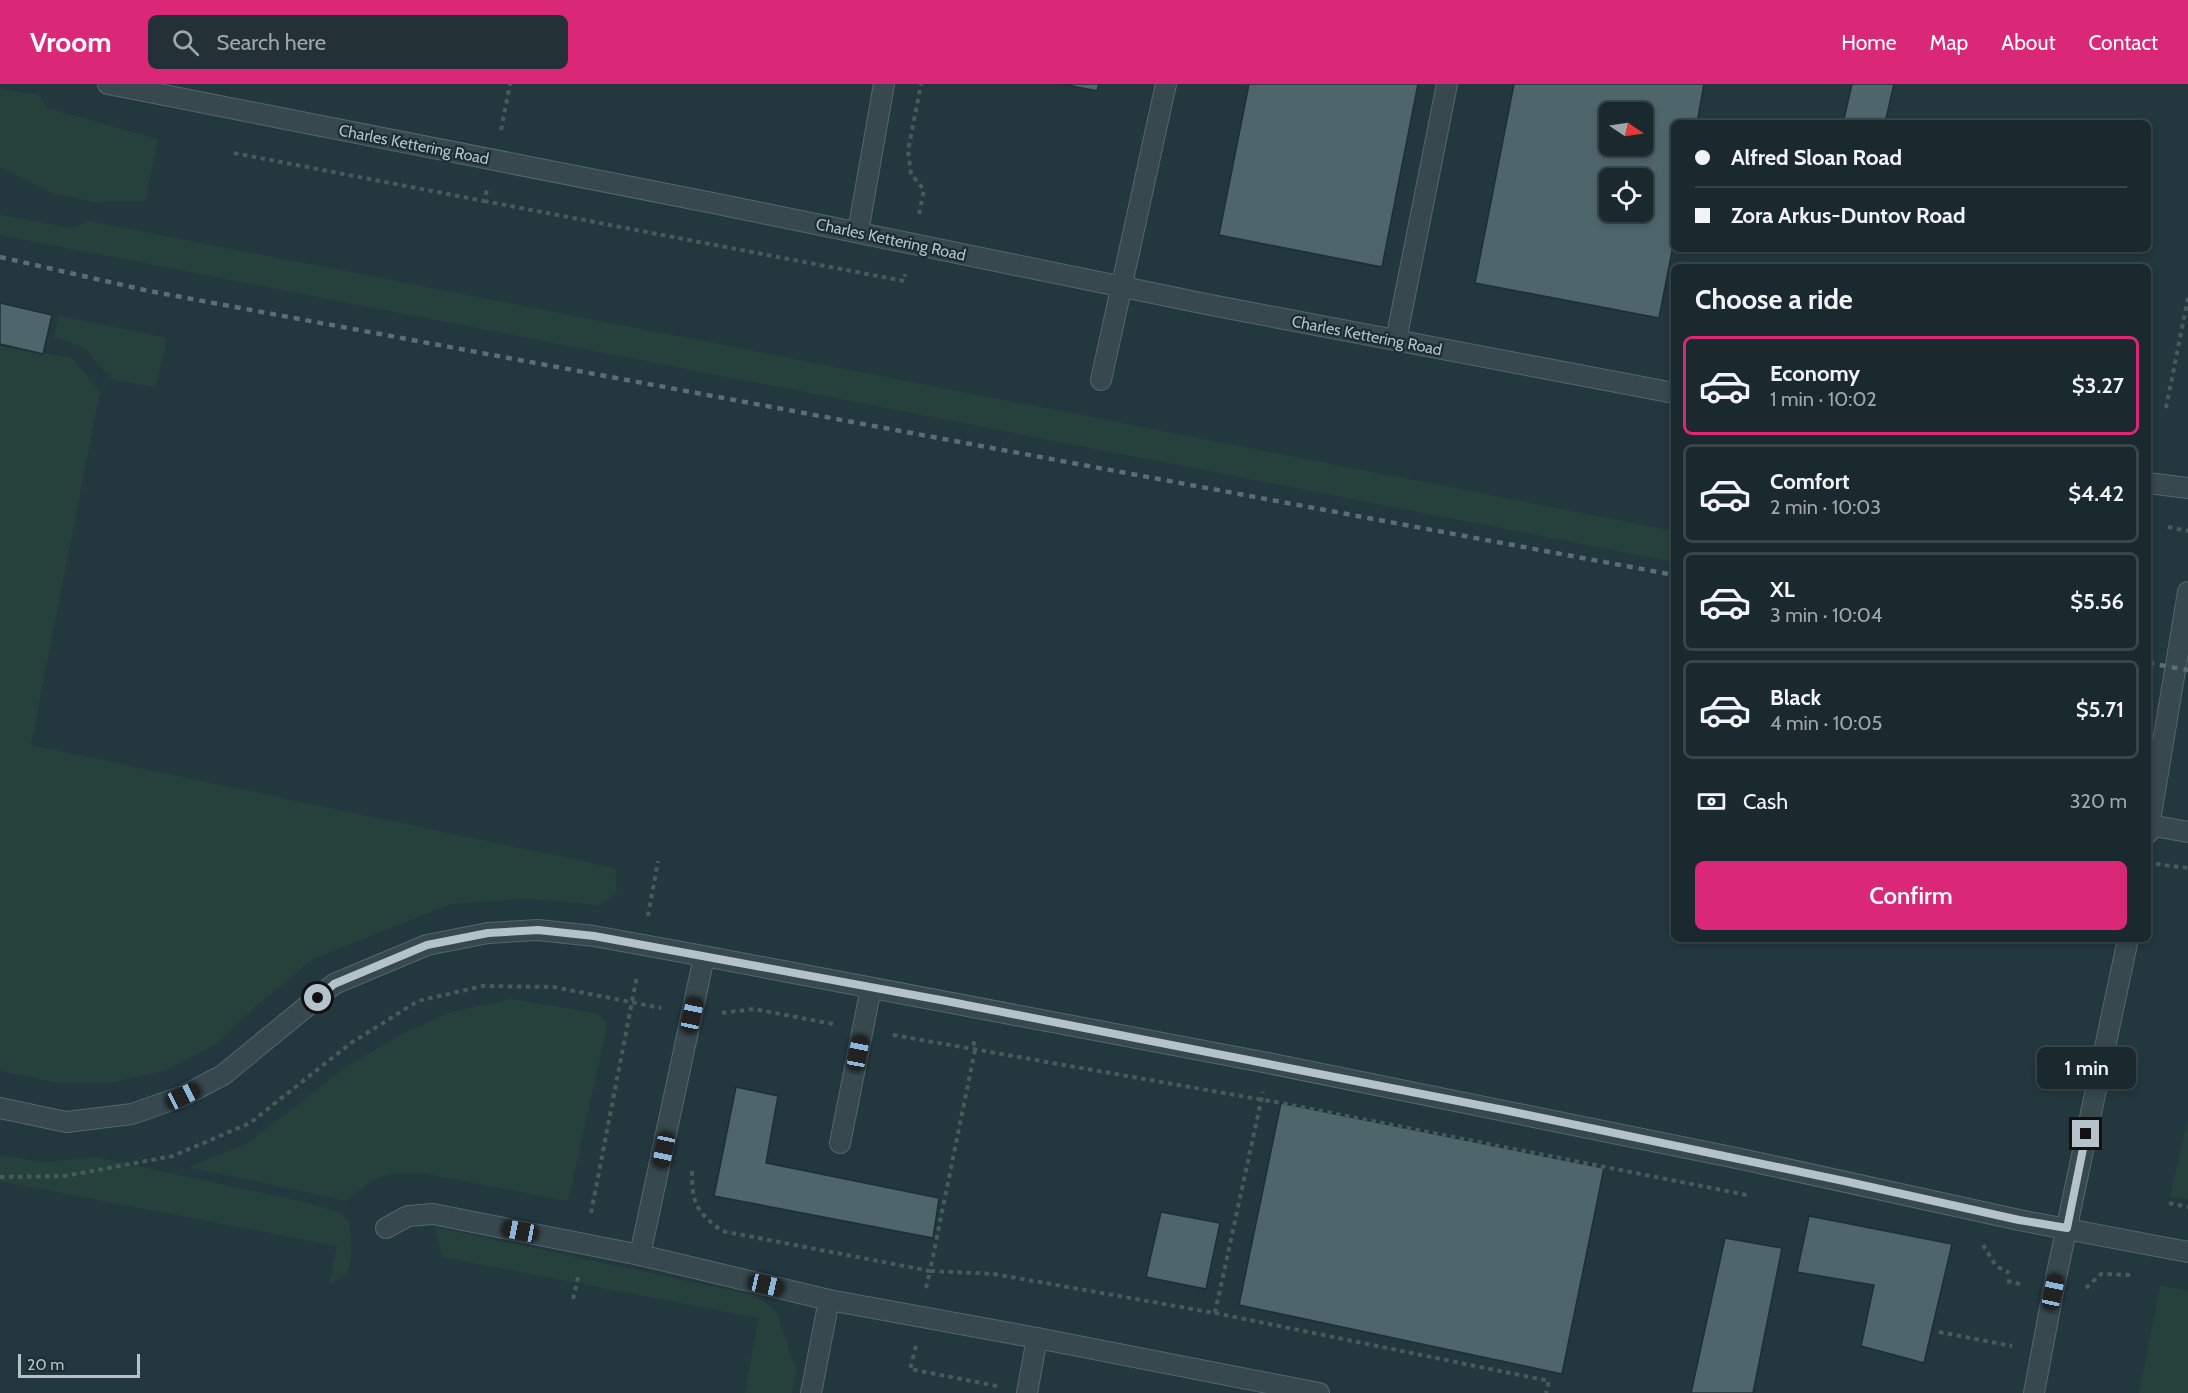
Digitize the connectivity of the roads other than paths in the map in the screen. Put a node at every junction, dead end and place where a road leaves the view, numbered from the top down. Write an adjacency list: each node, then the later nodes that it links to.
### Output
1 (108, 84): 5 (lane, Charles Kettering Road)
2 (884, 84): 5 (lane)
3 (1166, 84): 6 (lane)
4 (1447, 84): 7 (lane)
5 (858, 232): 6 (lane, Charles Kettering Road)
6 (1122, 286): 7 (lane, Charles Kettering Road); 8 (lane)
7 (1396, 340): 9 (lane, Charles Kettering Road)
8 (1101, 380)
9 (1671, 392)
10 (2151, 483): 11 (lane)
11 (2188, 488)
12 (2188, 592): 13 (lane)
13 (2151, 817)
14 (2151, 829): 15 (lane)
15 (2188, 832)
16 (2127, 942): 22 (lane)
17 (704, 957): 18 (lane); 19 (lane); 24 (lane)
18 (872, 988): 20 (lane); 22 (lane)
19 (0, 1108)
20 (840, 1143)
21 (386, 1228): 24 (lane)
22 (2067, 1228): 23 (lane); 30 (lane)
23 (2188, 1252)
24 (640, 1255): 25 (lane)
25 (829, 1300): 26 (lane); 28 (lane)
26 (1037, 1338): 27 (lane); 29 (lane)
27 (1027, 1392)
28 (811, 1393)
29 (1319, 1393)
30 (2034, 1393)

